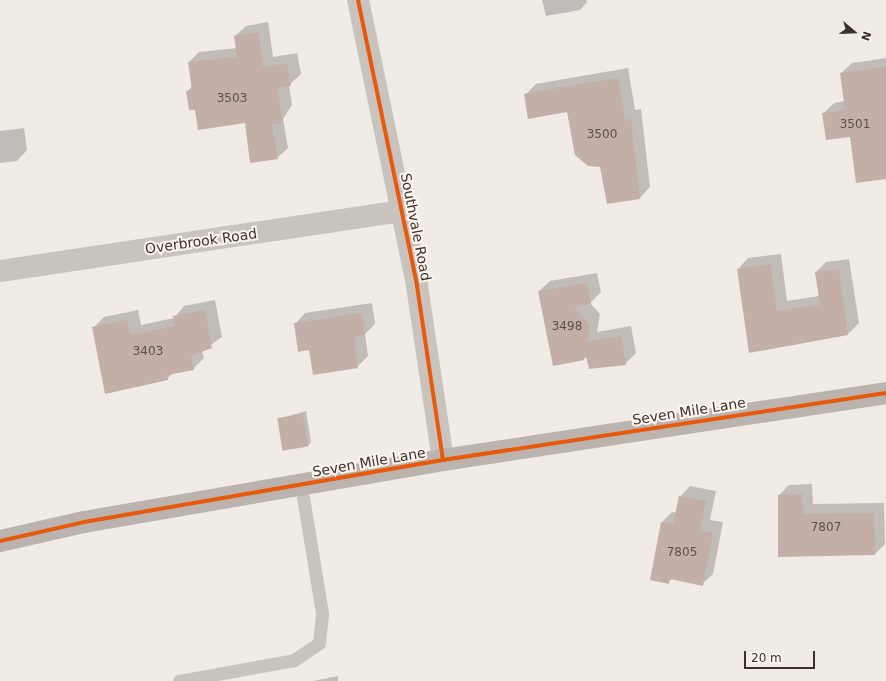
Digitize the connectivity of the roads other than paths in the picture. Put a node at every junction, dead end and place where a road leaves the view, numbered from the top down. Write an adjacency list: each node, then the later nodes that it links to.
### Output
1 (358, 0): 2 (street, Southvale Road)
2 (403, 210): 3 (street, Overbrook Road); 5 (street, Southvale Road)
3 (0, 271)
4 (886, 393): 5 (street, Seven Mile Lane)
5 (444, 460): 6 (street, Seven Mile Lane)
6 (301, 485): 7 (street, Seven Mile Lane); 8 (lane)
7 (0, 541)
8 (179, 681)

